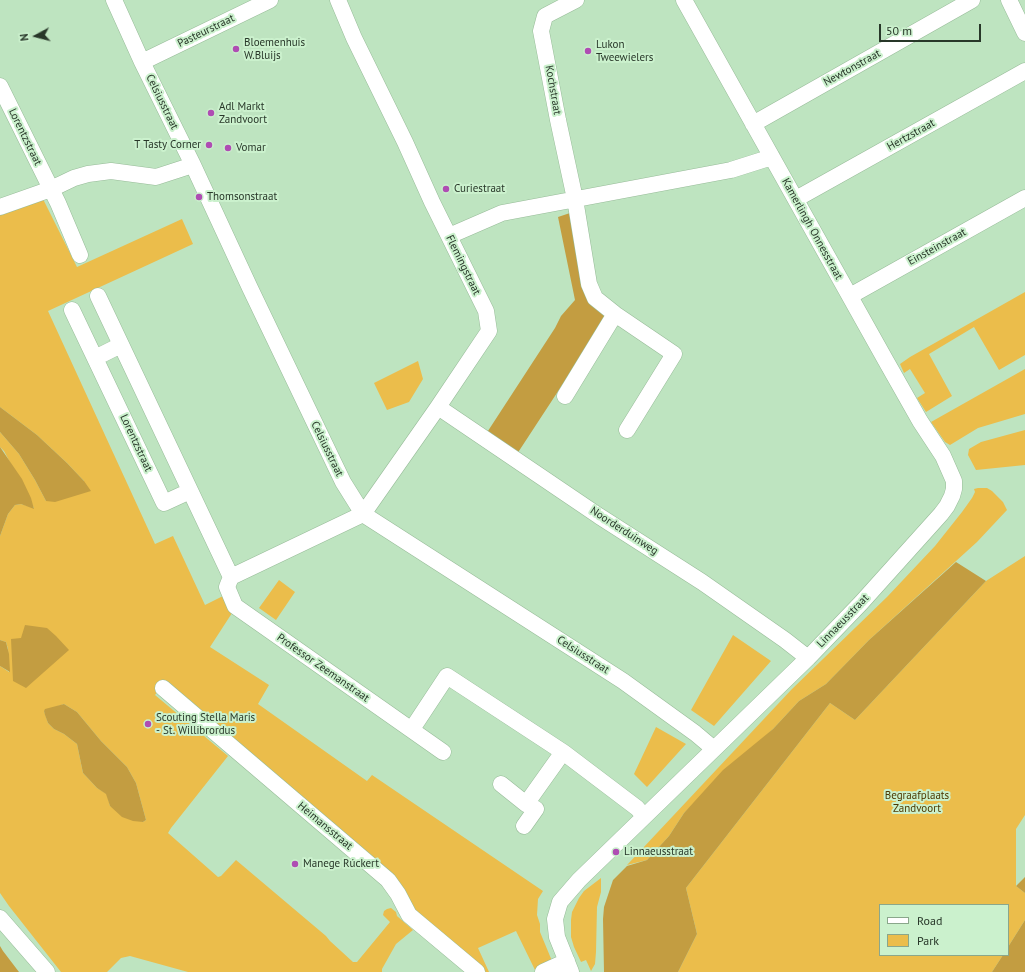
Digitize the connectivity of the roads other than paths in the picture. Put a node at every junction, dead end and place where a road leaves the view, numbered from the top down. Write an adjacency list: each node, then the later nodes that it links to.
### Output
1 (114, 0): 9 (street, Celsiusstraat)
2 (270, 0): 9 (street, Pasteurstraat)
3 (338, 0): 20 (street, Flemingstraat)
4 (684, 0): 12 (street, Kamerlingh Onnesstraat)
5 (972, 0): 12 (street, Newtonstraat)
6 (1009, 0): 8 (street)
7 (571, 1): 17 (street, Kochstraat)
8 (1025, 33)
9 (142, 62): 14 (street, Celsiusstraat)
10 (1025, 70): 18 (street, Hertzstraat)
11 (0, 86): 15 (street, Lorentzstraat)
12 (753, 124): 13 (street, Kamerlingh Onnesstraat)
13 (772, 157): 17 (street); 18 (street, Kamerlingh Onnesstraat)
14 (193, 165): 15 (street); 33 (street, Celsiusstraat)
15 (51, 189): 19 (street); 21 (street, Lorentzstraat)
16 (1025, 198): 23 (street, Einsteinstraat)
17 (574, 199): 20 (street); 25 (street)
18 (796, 199): 23 (street, Kamerlingh Onnesstraat)
19 (0, 207)
20 (450, 236): 29 (street, Flemingstraat)
21 (80, 255)
22 (98, 296): 26 (street)
23 (850, 296): 31 (street, Kamerlingh Onnesstraat)
24 (72, 310): 27 (street, Lorentzstraat)
25 (615, 314): 28 (street); 30 (street)
26 (121, 345): 27 (street); 32 (street)
27 (95, 358): 32 (street, Lorentzstraat)
28 (565, 396)
29 (438, 407): 33 (street, Flemingstraat); 35 (street, Noorderduinweg)
30 (627, 430)
31 (942, 456): 35 (street, Linnaeusstraat)
32 (190, 491): 34 (street)
33 (363, 514): 34 (street); 38 (street, Celsiusstraat)
34 (231, 577): 37 (street, Professor Zeemanstraat)
35 (808, 658): 38 (street, Linnaeusstraat)
36 (163, 688): 48 (street, Heimansstraat)
37 (412, 729): 39 (street, Professor Zeemanstraat); 40 (street)
38 (714, 749): 43 (street, Linnaeusstraat)
39 (443, 752)
40 (563, 752): 42 (street); 43 (street)
41 (501, 784): 42 (street)
42 (526, 804): 44 (street)
43 (644, 816): 46 (street, Linnaeusstraat)
44 (524, 826)
45 (0, 918): 47 (street)
46 (569, 967): 49 (street)
47 (47, 972)
48 (477, 972)
49 (543, 972)

